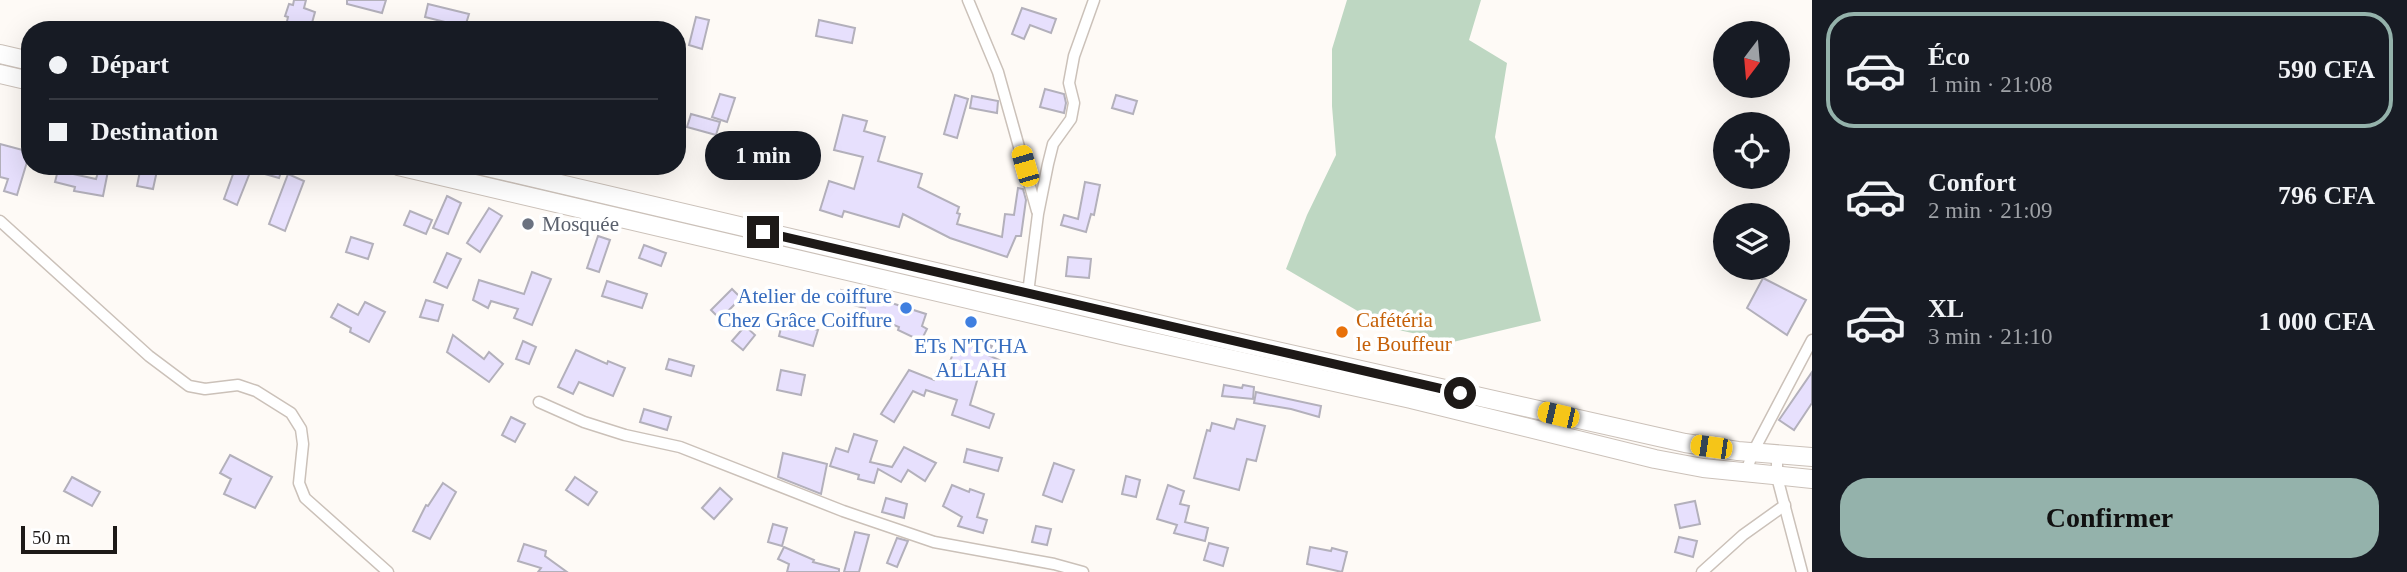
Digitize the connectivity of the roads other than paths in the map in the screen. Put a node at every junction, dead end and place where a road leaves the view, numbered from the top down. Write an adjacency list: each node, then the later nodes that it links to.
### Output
1 (968, 0): 9 (street)
2 (1094, 0): 9 (street)
3 (0, 54): 4 (main road)
4 (21, 59)
5 (0, 75): 6 (main road)
6 (21, 79)
7 (437, 175): 17 (main road)
8 (522, 175): 11 (main road)
9 (1038, 214): 11 (street)
10 (0, 221): 21 (street)
11 (1027, 293): 14 (main road)
12 (1812, 340): 14 (street)
13 (539, 402): 22 (street)
14 (1753, 452): 15 (main road); 17 (street)
15 (1777, 455): 16 (main road); 18 (street)
16 (1812, 457)
17 (1746, 472): 18 (main road)
18 (1777, 477): 19 (main road); 20 (street)
19 (1812, 479)
20 (1786, 505): 23 (street); 24 (street)
21 (388, 572)
22 (1083, 572)
23 (1702, 572)
24 (1802, 572)

